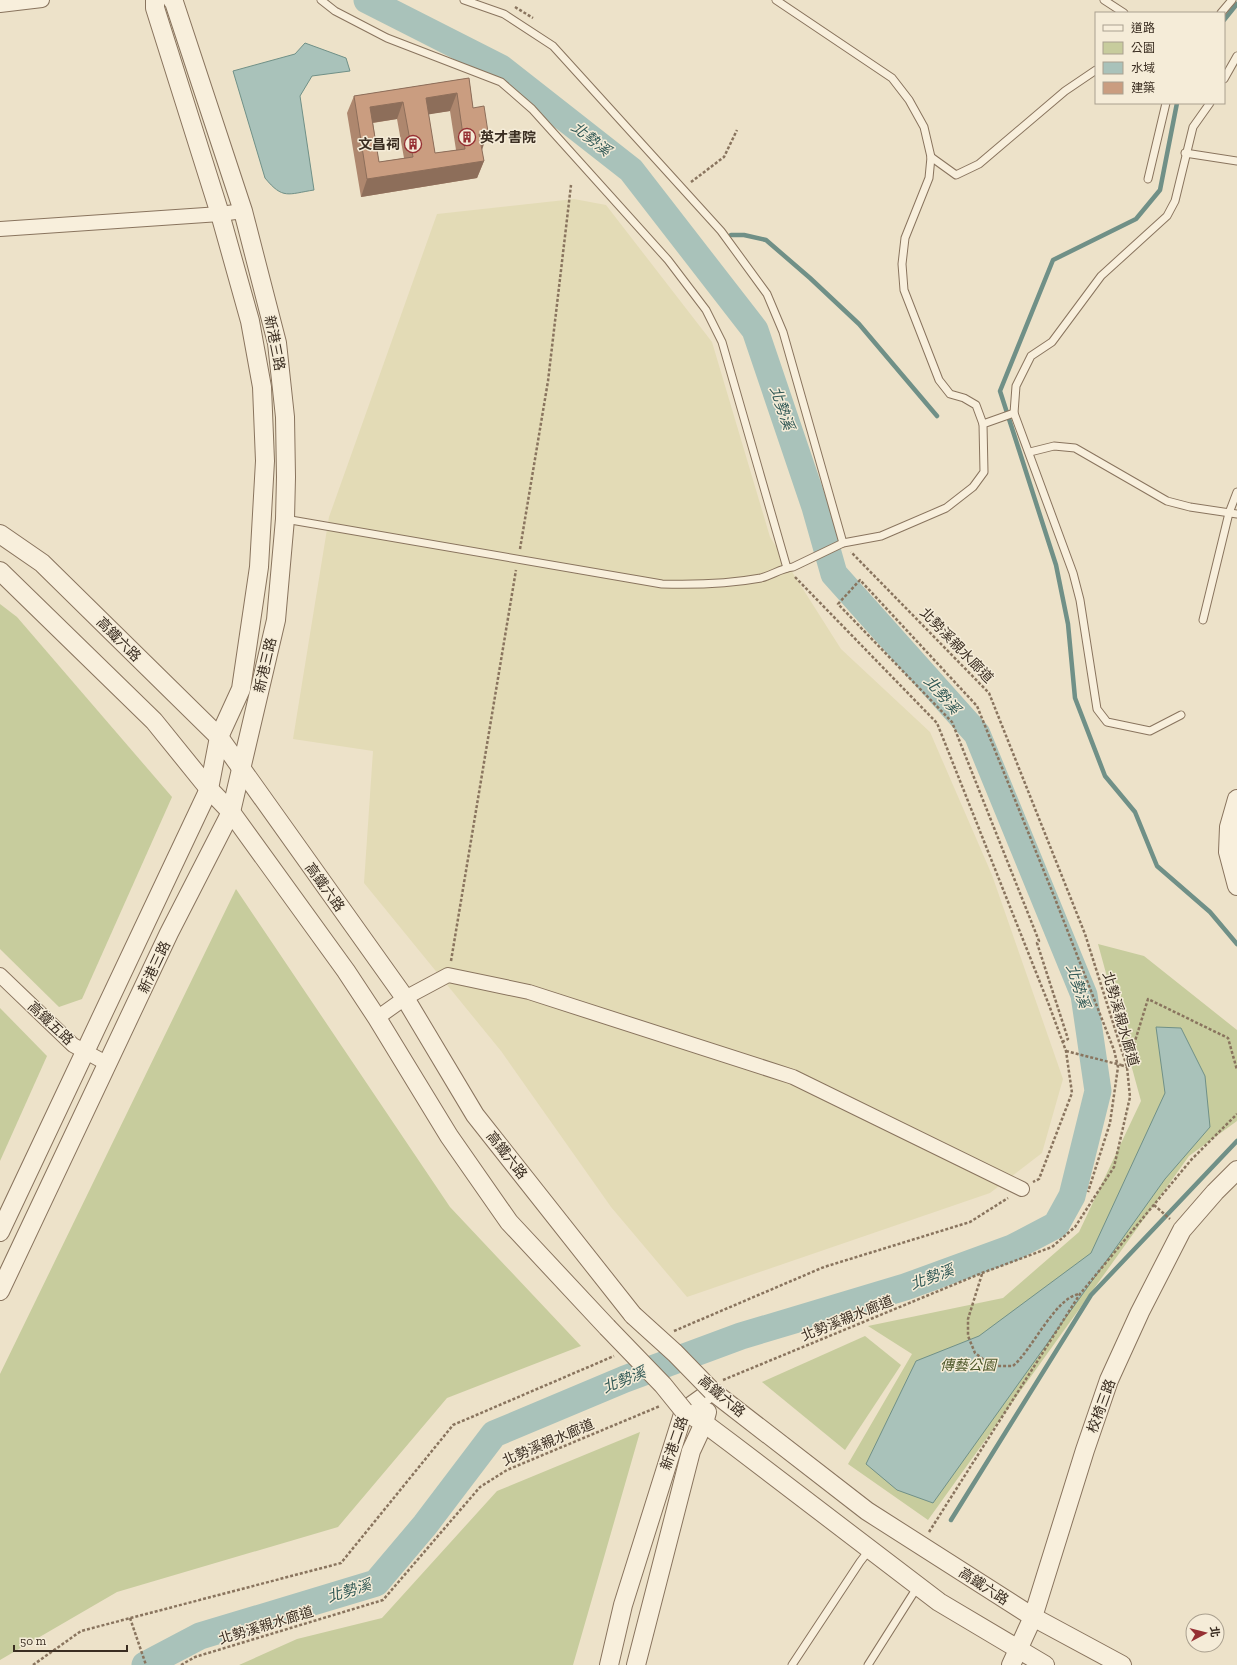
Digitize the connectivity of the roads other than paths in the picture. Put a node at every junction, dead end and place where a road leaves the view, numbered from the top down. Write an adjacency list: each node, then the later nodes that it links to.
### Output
1 (42, 0): 9 (street)
2 (155, 0): 22 (street, 新港三路)
3 (172, 0): 21 (street, 新港三路)
4 (321, 0): 33 (lane)
5 (464, 0): 32 (lane)
6 (776, 0): 18 (lane)
7 (1104, 0): 10 (lane)
8 (1232, 0): 11 (lane)
9 (0, 5)
10 (1122, 12)
11 (1222, 12)
12 (1237, 56): 14 (lane)
13 (1095, 71): 18 (lane)
14 (1225, 75)
15 (1166, 104): 20 (lane)
16 (1209, 104): 17 (lane)
17 (1185, 153): 19 (lane); 24 (lane)
18 (931, 157): 25 (lane)
19 (1237, 161)
20 (1148, 178)
21 (242, 211): 22 (street); 30 (street, 新港三路)
22 (220, 214): 23 (street); 37 (street, 新港三路)
23 (0, 228)
24 (1014, 413): 25 (lane); 26 (lane)
25 (983, 424): 32 (lane)
26 (1030, 452): 28 (lane); 36 (lane)
27 (1237, 492): 28 (lane)
28 (1229, 512): 29 (lane); 35 (lane)
29 (1237, 514)
30 (285, 519): 33 (lane); 38 (street, 新港三路)
31 (0, 534): 37 (street, 高鐵六路)
32 (843, 543): 33 (lane)
33 (790, 567)
34 (0, 571): 39 (street)
35 (1203, 620)
36 (1181, 715)
37 (219, 737): 38 (street, 高鐵六路); 39 (street, 新港三路)
38 (240, 769): 41 (street, 新港三路); 44 (street, 高鐵六路)
39 (209, 789): 41 (street); 46 (street, 新港三路)
40 (1237, 799): 42 (street)
41 (231, 812): 45 (street); 47 (street, 新港三路)
42 (1237, 886)
43 (0, 975): 46 (street, 高鐵五路)
44 (405, 998): 45 (street); 49 (street); 52 (street, 高鐵六路, bridge)
45 (377, 1018): 53 (street, bridge)
46 (84, 1051): 47 (street, 高鐵五路); 50 (street, 新港三路)
47 (108, 1064): 51 (street, 新港三路)
48 (1237, 1170): 57 (street, 校椅三路)
49 (1022, 1189)
50 (0, 1232)
51 (0, 1291)
52 (716, 1386): 53 (street, 新港二路); 54 (street, 新港二路); 57 (street, 高鐵六路)
53 (684, 1411): 54 (street); 59 (street, 新港二路)
54 (704, 1424): 55 (street); 60 (street, 新港二路)
55 (870, 1549): 56 (street); 61 (lane)
56 (918, 1586): 58 (street); 62 (lane)
57 (1033, 1617): 58 (street, 校椅三路); 64 (street, 高鐵六路)
58 (1015, 1658): 63 (street)
59 (609, 1665)
60 (636, 1665)
61 (792, 1665)
62 (868, 1665)
63 (1045, 1665)
64 (1122, 1665)

